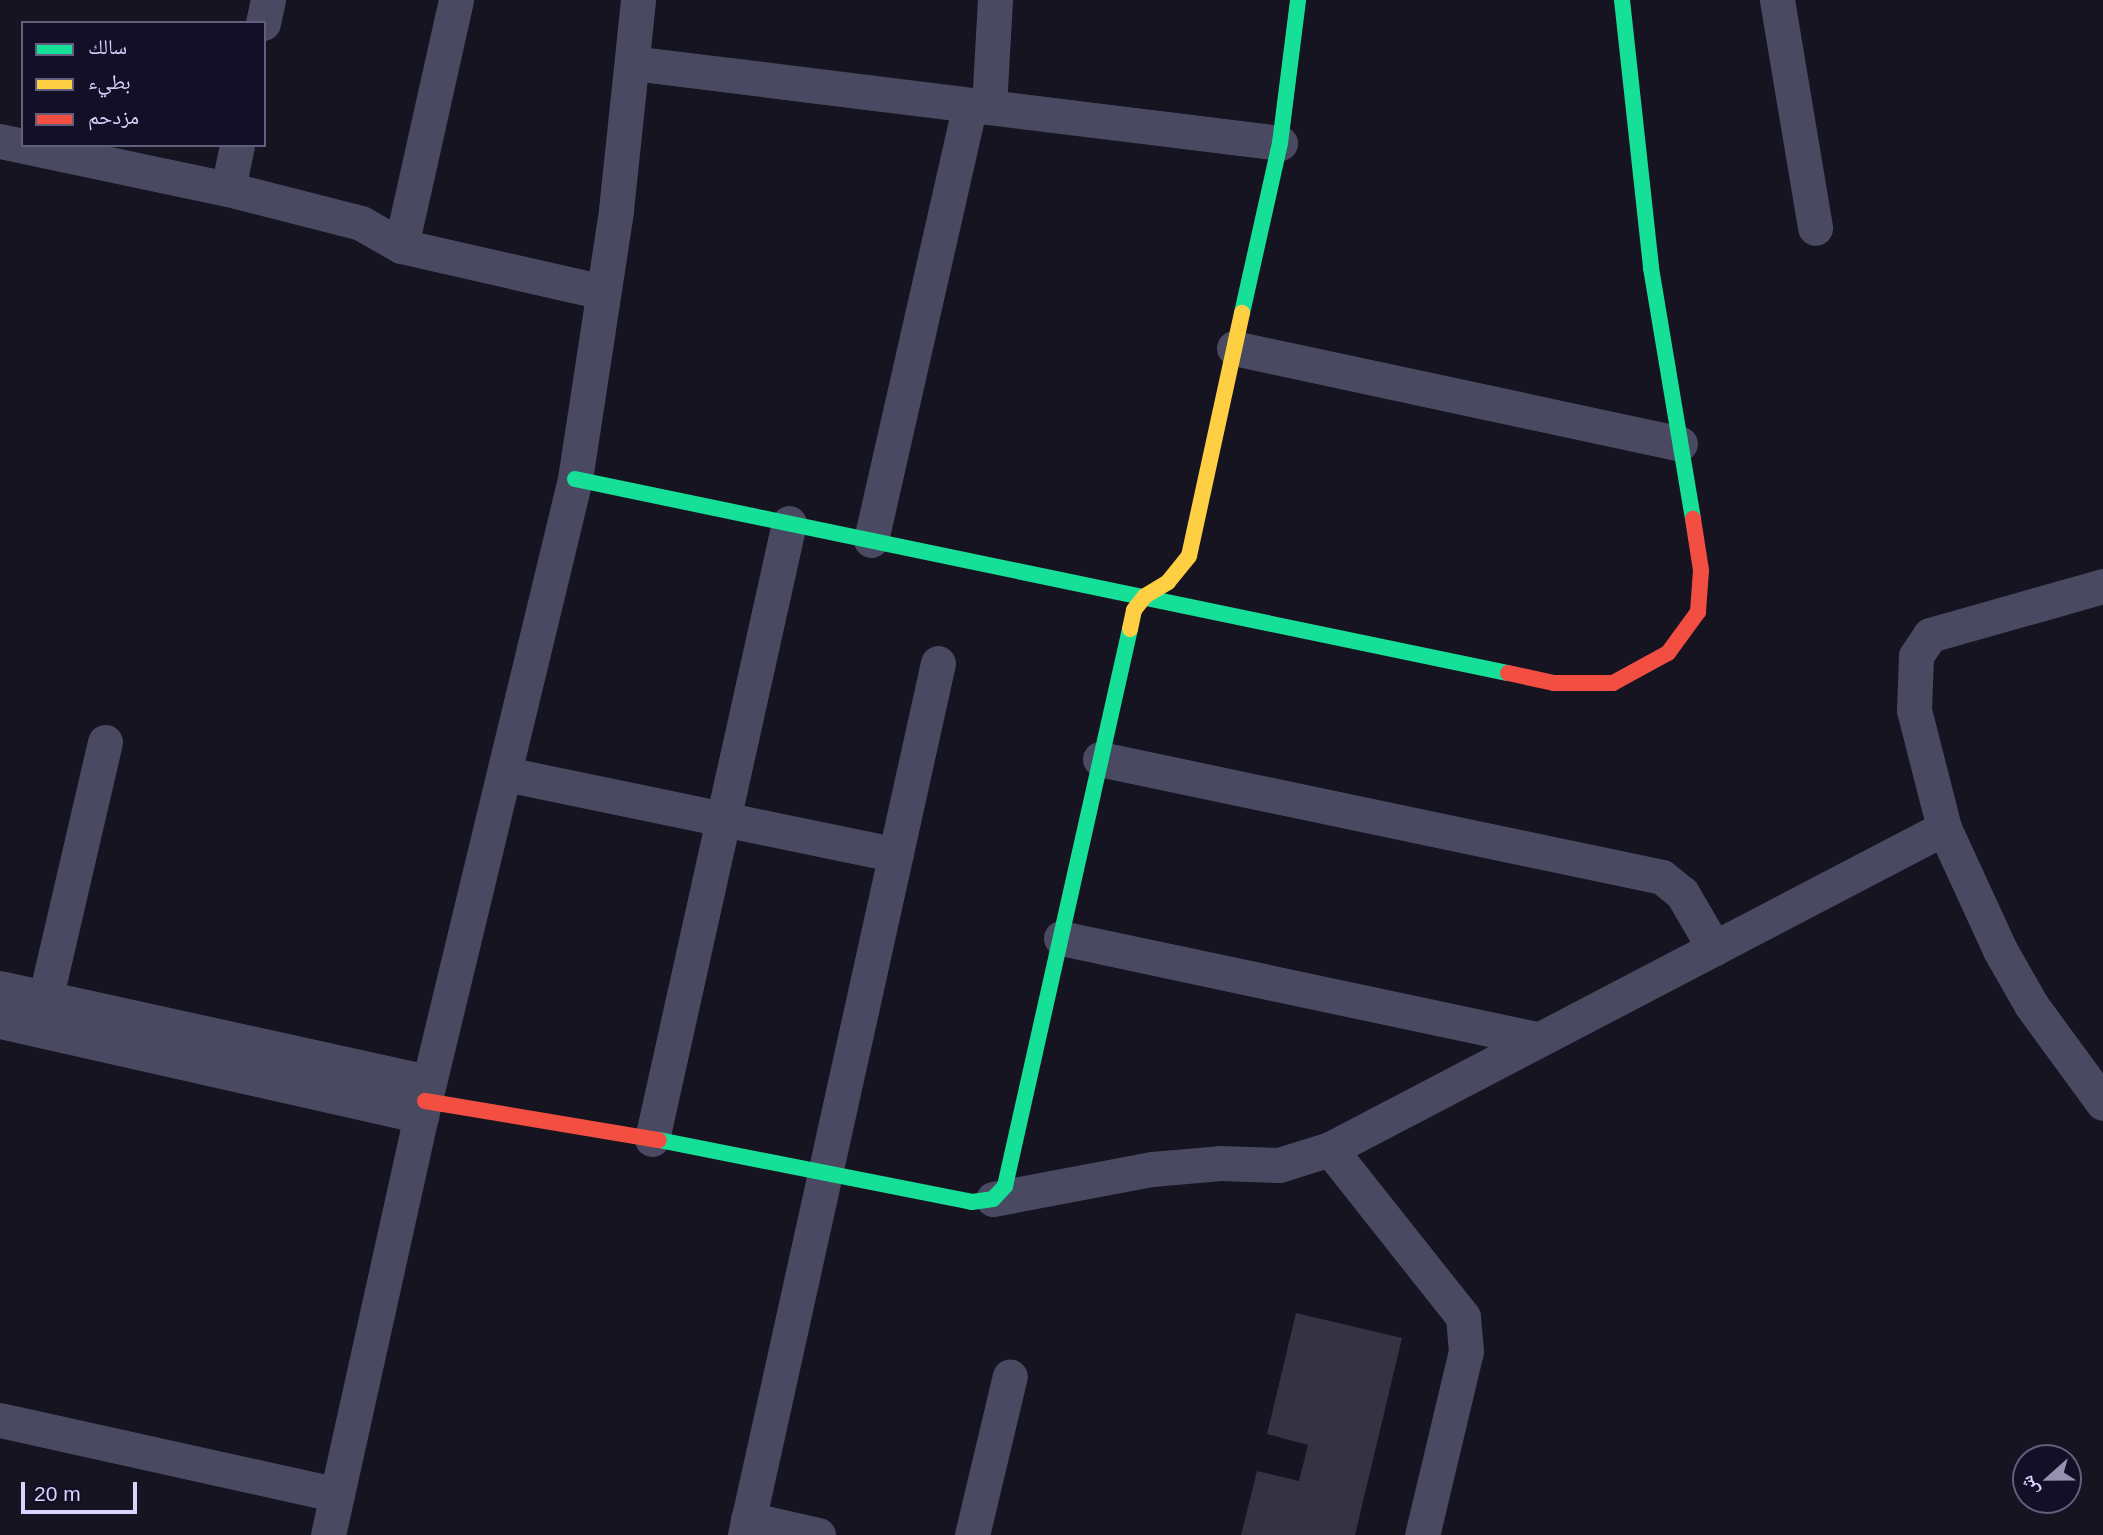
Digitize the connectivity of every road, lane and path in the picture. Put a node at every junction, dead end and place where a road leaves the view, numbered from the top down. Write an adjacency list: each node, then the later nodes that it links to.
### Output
1 (268, 0): 8 (street)
2 (456, 0): 18 (street)
3 (638, 0): 9 (street)
4 (995, 0): 10 (street)
5 (1298, 0): 12 (street)
6 (1622, 0): 21 (street)
7 (1777, 0): 17 (street)
8 (263, 21)
9 (632, 63): 10 (street); 19 (street)
10 (979, 106): 12 (street); 24 (street)
11 (0, 141): 13 (street)
12 (1280, 143): 20 (street)
13 (21, 145)
14 (28, 147): 16 (street)
15 (237, 147): 16 (street)
16 (228, 189): 18 (street)
17 (1815, 228)
18 (401, 246): 19 (street)
19 (604, 292): 22 (street)
20 (1234, 348): 21 (street); 26 (street)
21 (1680, 444): 26 (street)
22 (575, 480): 23 (street); 30 (street)
23 (789, 523): 24 (street); 31 (street)
24 (871, 540): 26 (street)
25 (2103, 586): 32 (street)
26 (1145, 596): 29 (street)
27 (938, 663): 33 (street)
28 (105, 742): 37 (street)
29 (1100, 759): 34 (street); 35 (street)
30 (506, 774): 31 (street); 40 (street)
31 (723, 818): 33 (street); 42 (street)
32 (1944, 828): 35 (street); 41 (street)
33 (896, 855): 44 (street)
34 (1061, 938): 39 (street); 45 (street)
35 (1714, 947): 39 (street)
36 (0, 988): 37 (street)
37 (45, 1000): 40 (street)
38 (0, 1021): 40 (street)
39 (1538, 1039): 43 (street)
40 (425, 1100): 42 (street); 48 (street)
41 (2103, 1103)
42 (652, 1139): 44 (street)
43 (1330, 1149): 45 (street); 53 (street)
44 (827, 1174): 45 (street); 49 (street)
45 (993, 1199)
46 (1010, 1376): 52 (street)
47 (0, 1420): 48 (street)
48 (337, 1495): 50 (street)
49 (746, 1527): 51 (street)
50 (328, 1535)
51 (818, 1535)
52 (972, 1535)
53 (1422, 1535)

